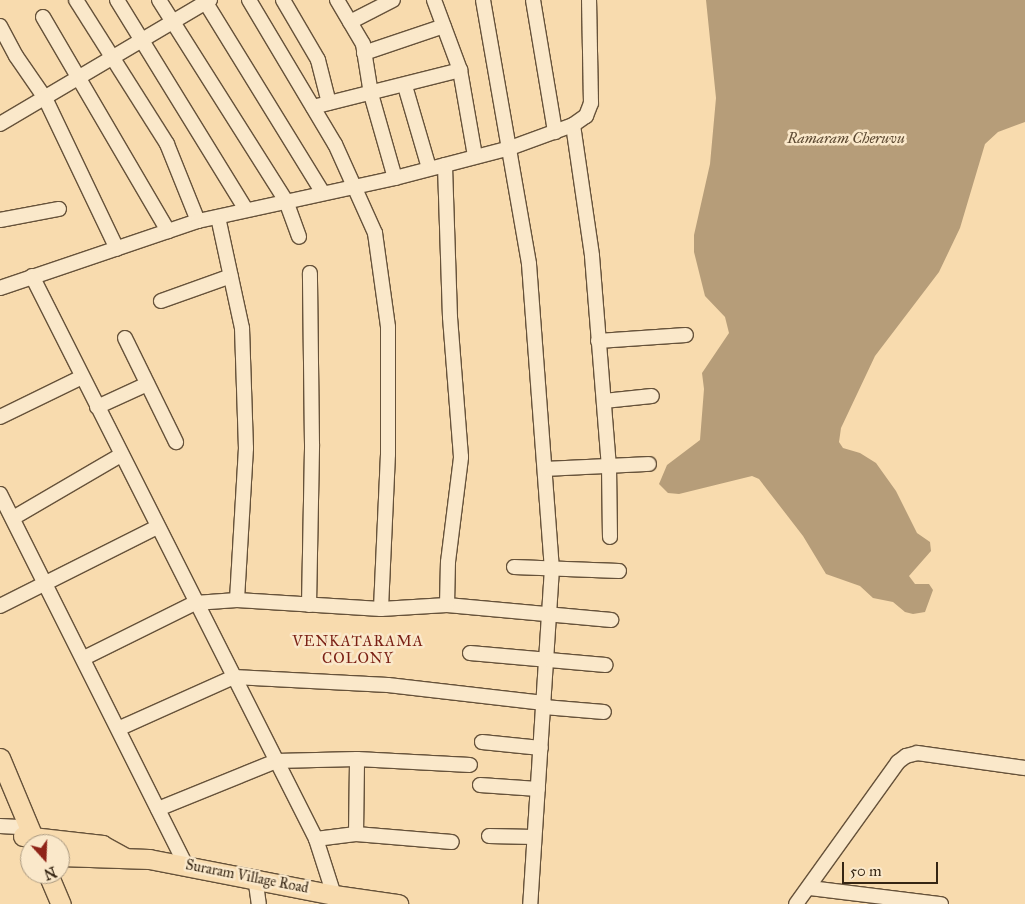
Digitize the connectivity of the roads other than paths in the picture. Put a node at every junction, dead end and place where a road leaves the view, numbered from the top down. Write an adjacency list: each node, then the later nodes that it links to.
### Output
1 (76, 0): 20 (street)
2 (117, 0): 18 (street)
3 (159, 0): 14 (street)
4 (248, 0): 27 (street)
5 (283, 0): 26 (street)
6 (337, 0): 15 (street)
7 (393, 0): 15 (street)
8 (434, 0): 17 (street)
9 (483, 0): 31 (street)
10 (533, 0): 30 (street)
11 (589, 0): 29 (street)
12 (208, 1): 14 (street); 37 (street)
13 (43, 17): 22 (street)
14 (172, 22): 18 (street); 38 (street)
15 (350, 22): 19 (street)
16 (0, 26): 25 (street)
17 (444, 26): 19 (street); 21 (street)
18 (142, 40): 20 (street); 40 (street)
19 (364, 53): 24 (street)
20 (111, 59): 22 (street); 43 (street)
21 (460, 70): 23 (street); 32 (street)
22 (79, 77): 25 (street); 44 (street)
23 (405, 86): 24 (street); 34 (street)
24 (371, 94): 26 (street); 35 (street)
25 (45, 98): 28 (street); 46 (street)
26 (329, 103): 27 (street)
27 (313, 107): 36 (street)
28 (0, 124)
29 (573, 125): 30 (street); 54 (street)
30 (555, 132): 31 (street)
31 (510, 148): 32 (street); 65 (street)
32 (475, 156): 33 (street)
33 (445, 164): 34 (street); 77 (street)
34 (429, 168): 35 (street)
35 (395, 178): 36 (street)
36 (356, 188): 37 (street); 79 (street)
37 (323, 193): 38 (street)
38 (286, 201): 40 (street); 45 (street)
39 (58, 209): 42 (street)
40 (246, 210): 41 (street)
41 (218, 217): 43 (street); 49 (street)
42 (0, 220)
43 (198, 221): 44 (street)
44 (168, 232): 46 (street)
45 (299, 237)
46 (117, 248): 48 (street)
47 (310, 273): 76 (street)
48 (32, 276): 50 (street); 55 (street)
49 (231, 276): 51 (street); 74 (street)
50 (0, 288)
51 (161, 301)
52 (686, 335): 54 (street)
53 (125, 338): 56 (street)
54 (598, 341): 58 (street)
55 (82, 377): 59 (street); 60 (street)
56 (147, 384): 59 (street); 61 (street)
57 (652, 396): 58 (street)
58 (604, 401): 64 (street)
59 (97, 407): 62 (street)
60 (0, 417)
61 (176, 442)
62 (121, 455): 67 (street); 68 (street)
63 (649, 464): 64 (street)
64 (609, 466): 65 (street); 69 (street)
65 (546, 469): 71 (street)
66 (0, 494): 67 (street)
67 (12, 518): 73 (street)
68 (157, 527): 73 (street); 75 (street)
69 (610, 537)
70 (514, 567): 71 (street)
71 (552, 568): 72 (street); 80 (street)
72 (619, 571)
73 (44, 583): 78 (street); 83 (street)
74 (237, 600): 75 (street); 76 (street)
75 (195, 603): 83 (street); 86 (street)
76 (309, 604): 79 (street)
77 (447, 605): 79 (street); 80 (street)
78 (0, 606)
79 (381, 609)
80 (548, 615): 81 (street); 84 (street)
81 (611, 620)
82 (470, 654): 84 (street)
83 (84, 658): 89 (street)
84 (545, 659): 85 (street); 87 (street)
85 (605, 665)
86 (234, 677): 87 (street); 89 (street); 94 (street)
87 (544, 705): 88 (street); 91 (street)
88 (604, 712)
89 (120, 728): 100 (street)
90 (482, 742): 91 (street)
91 (540, 748): 99 (street)
92 (0, 758): 103 (main road)
93 (357, 759): 94 (street); 95 (street); 104 (street)
94 (276, 761): 100 (street); 108 (street)
95 (470, 765)
96 (1025, 768): 117 (street)
97 (0, 785): 102 (main road)
98 (480, 785): 99 (street)
99 (538, 789): 106 (street)
100 (158, 809): 113 (street)
101 (0, 826): 107 (street)
102 (24, 834)
103 (25, 834)
104 (356, 834): 108 (street); 109 (street)
105 (489, 836): 106 (street)
106 (534, 837): 123 (street)
107 (20, 838)
108 (316, 839): 118 (street)
109 (452, 842)
110 (70, 844): 112 (main road, Suraram Village Road)
111 (70, 857): 112 (main road, Suraram Village Road)
112 (124, 857): 113 (main road, Suraram Village Road)
113 (186, 865): 114 (main road, Suraram Village Road)
114 (255, 877): 118 (main road, Suraram Village Road); 121 (street)
115 (42, 884): 119 (main road)
116 (52, 884): 120 (main road)
117 (810, 888): 124 (street); 125 (street)
118 (334, 895): 122 (main road, Suraram Village Road)
119 (50, 904)
120 (61, 904)
121 (259, 904)
122 (398, 904)
123 (530, 904)
124 (796, 904)
125 (941, 904)

